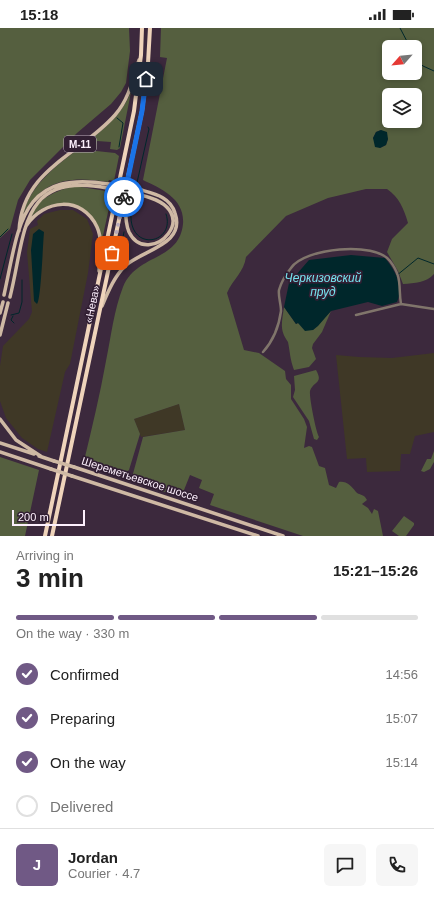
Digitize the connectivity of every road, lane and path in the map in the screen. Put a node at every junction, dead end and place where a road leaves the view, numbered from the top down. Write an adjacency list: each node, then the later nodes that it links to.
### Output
1 (142, 28): 3 (highway, «Нева» / М-11)
2 (150, 28): 6 (highway, «Нева» / М-11)
3 (141, 55): 8 (main road, М-11); 9 (highway, «Нева» / М-11)
4 (107, 186): 5 (main road, М-11, bridge); 7 (main road, М-11); 8 (main road, М-11)
5 (140, 193): 6 (main road, М-11); 16 (main road, М-11)
6 (125, 194): 16 (highway, «Нева» / М-11)
7 (24, 230): 9 (main road, М-11); 11 (main road, М-11)
8 (19, 231): 10 (main road, М-11)
9 (99, 271): 25 (highway, «Нева» / М-11)
10 (4, 295)
11 (10, 296)
12 (3, 302): 17 (main road)
13 (8, 303): 19 (main road)
14 (401, 304): 15 (street); 18 (street); 20 (street)
15 (434, 309)
16 (100, 311): 26 (highway, «Нева» / М-11)
17 (0, 313)
18 (356, 315)
19 (0, 335)
20 (263, 352)
21 (0, 419): 24 (main road)
22 (0, 443): 24 (main road, Шереметьевское шоссе)
23 (0, 452): 27 (main road, Шереметьевское шоссе, bridge)
24 (42, 457): 28 (main road, Шереметьевское шоссе, bridge)
25 (44, 536)
26 (52, 536)
27 (258, 536)
28 (283, 536)

